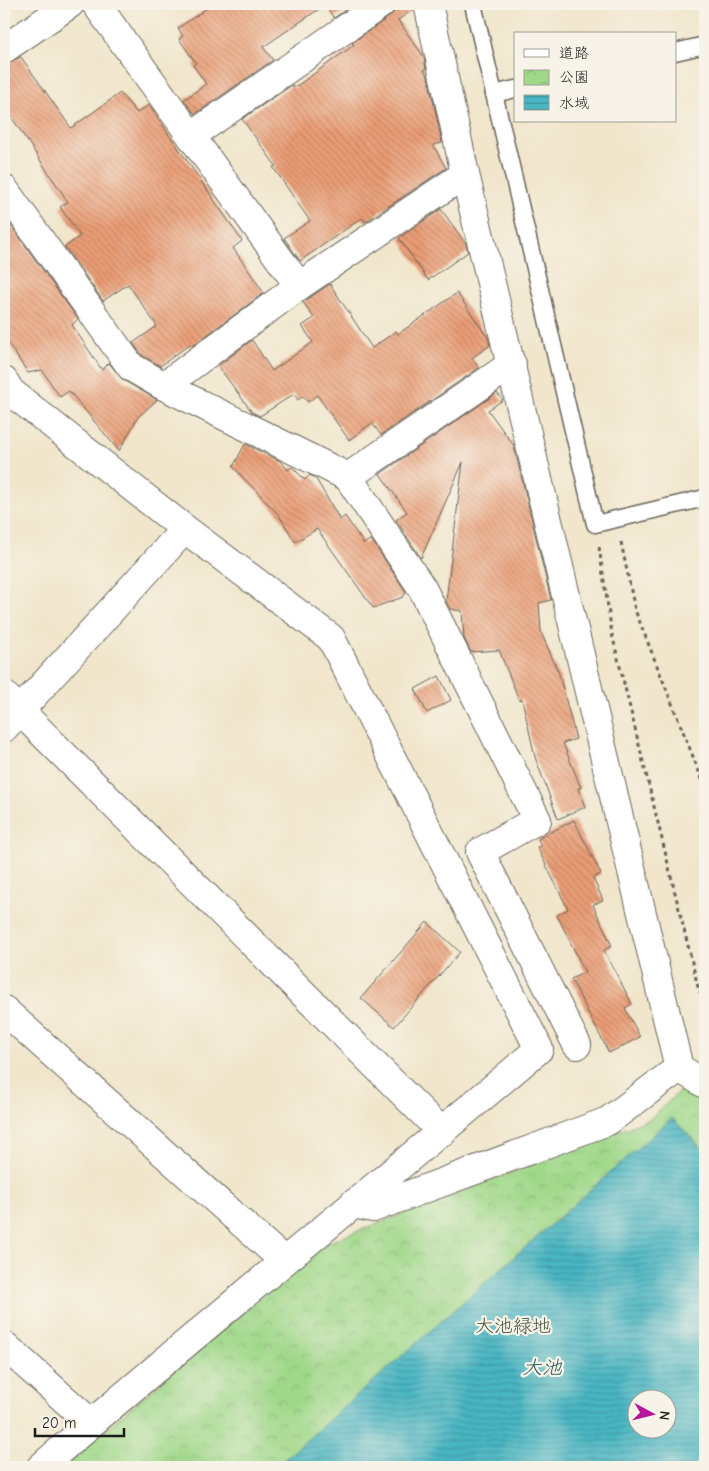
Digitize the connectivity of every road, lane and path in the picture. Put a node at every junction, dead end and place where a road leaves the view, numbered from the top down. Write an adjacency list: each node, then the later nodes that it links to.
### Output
1 (70, 4): 7 (street)
2 (96, 4): 11 (street)
3 (381, 4): 11 (street)
4 (428, 4): 12 (street)
5 (473, 4): 10 (lane)
6 (705, 45): 8 (lane)
7 (4, 49)
8 (676, 52)
9 (514, 89): 10 (lane)
10 (494, 94): 21 (lane)
11 (191, 136): 14 (street)
12 (465, 174): 14 (street); 15 (street)
13 (4, 189): 17 (street)
14 (299, 286): 17 (street)
15 (512, 364): 18 (street); 28 (street)
16 (4, 381): 22 (street)
17 (164, 386): 18 (street)
18 (348, 477): 27 (street)
19 (705, 498): 20 (lane)
20 (617, 519): 21 (lane); 24 (path)
21 (595, 524): 25 (path)
22 (185, 529): 23 (street); 30 (street)
23 (9, 711): 30 (street)
24 (705, 787)
25 (705, 998)
26 (4, 1010): 32 (street)
27 (577, 1045)
28 (680, 1068): 29 (street); 31 (street)
29 (705, 1084)
30 (442, 1132): 31 (street)
31 (353, 1204): 32 (street)
32 (283, 1260): 34 (street)
33 (4, 1345): 34 (street)
34 (91, 1423): 35 (street)
35 (41, 1467)

